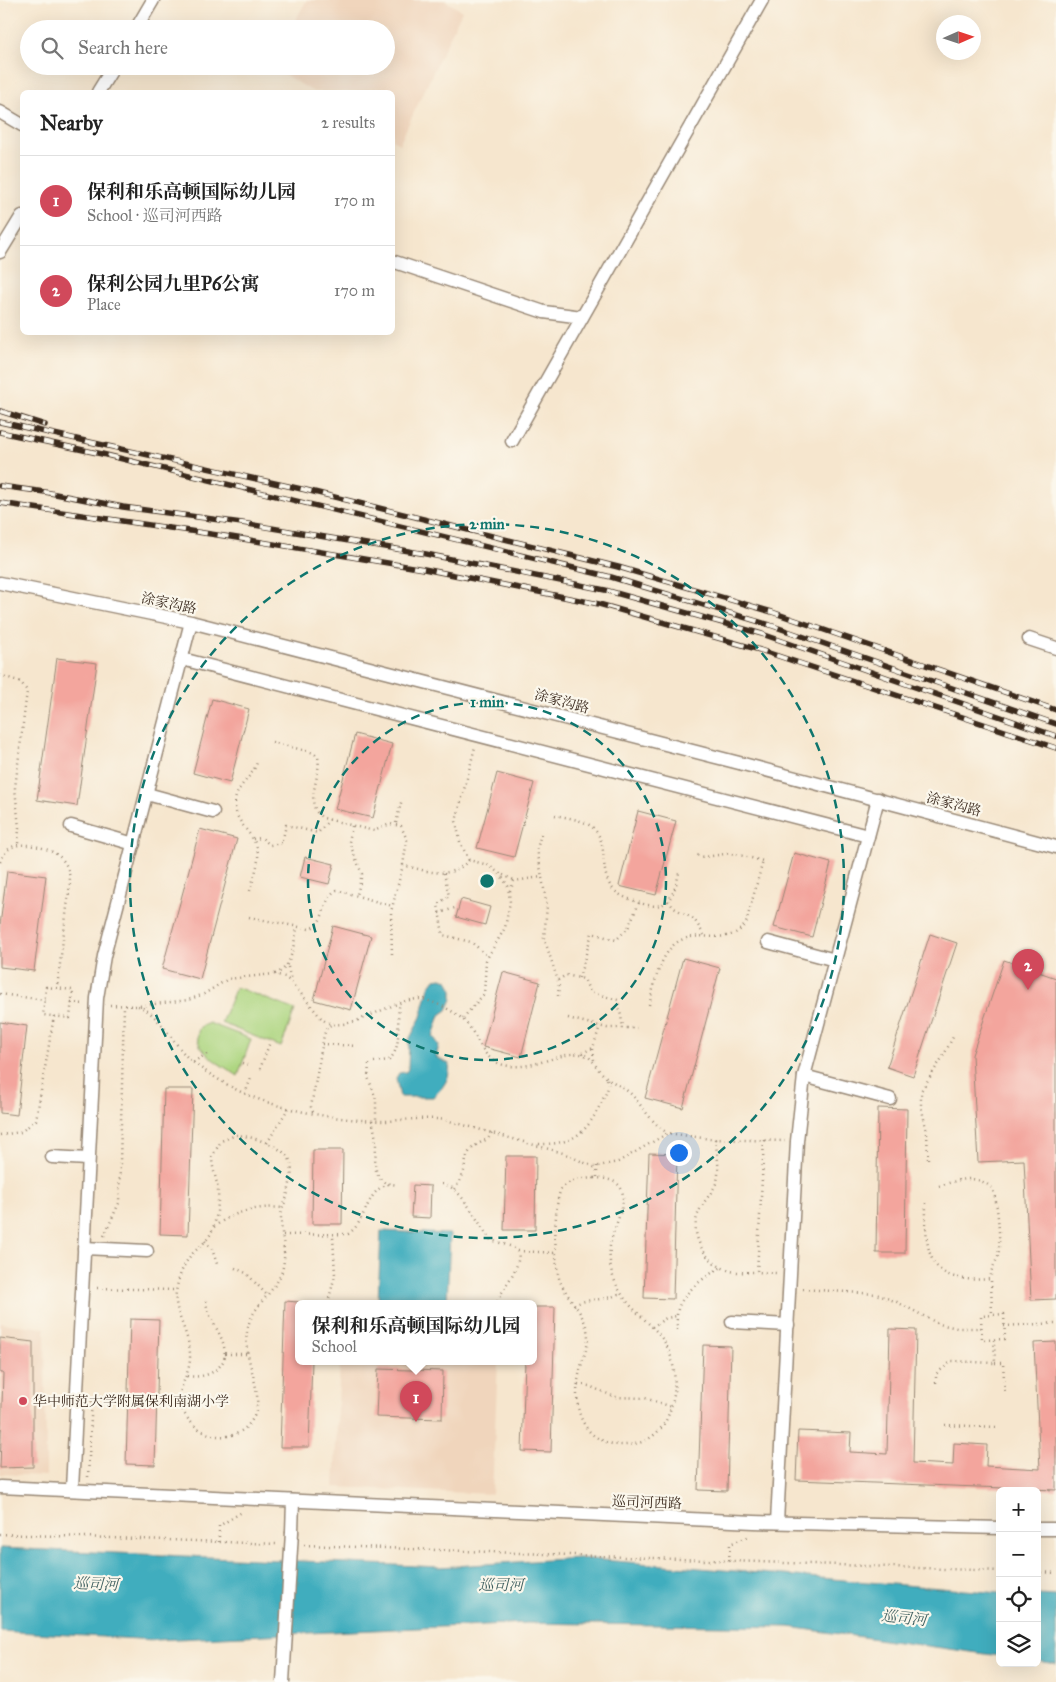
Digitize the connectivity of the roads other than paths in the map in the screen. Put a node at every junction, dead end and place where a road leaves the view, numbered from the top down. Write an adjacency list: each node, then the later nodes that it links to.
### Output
1 (153, 0): 3 (street)
2 (762, 0): 11 (street)
3 (141, 20)
4 (108, 75): 5 (street)
5 (99, 90)
6 (0, 112): 7 (street)
7 (20, 124)
8 (20, 219): 9 (street)
9 (0, 252)
10 (395, 262): 11 (street)
11 (582, 316): 12 (street)
12 (512, 441)
13 (0, 583): 14 (street, 涂家沟路)
14 (191, 622): 17 (street); 19 (street, 涂家沟路)
15 (1029, 639): 16 (street)
16 (1056, 648)
17 (182, 660): 18 (street); 22 (street)
18 (147, 794): 20 (street); 23 (street)
19 (878, 799): 22 (street); 24 (street, 涂家沟路)
20 (213, 812)
21 (72, 826): 23 (street)
22 (868, 836): 26 (street)
23 (134, 844): 30 (street)
24 (1056, 847)
25 (768, 942): 26 (street)
26 (835, 960): 27 (street)
27 (804, 1076): 28 (street); 34 (street)
28 (890, 1099)
29 (52, 1157): 30 (street)
30 (88, 1159): 31 (street)
31 (84, 1248): 32 (street); 36 (street)
32 (147, 1251)
33 (732, 1322): 34 (street)
34 (788, 1325): 38 (street)
35 (0, 1487): 36 (street)
36 (72, 1489): 37 (street, 巡司河西路)
37 (293, 1502): 38 (street, 巡司河西路); 42 (street, bridge)
38 (777, 1522): 39 (street, 巡司河西路)
39 (996, 1528)
40 (1041, 1529): 41 (street)
41 (1056, 1529)
42 (284, 1682)

